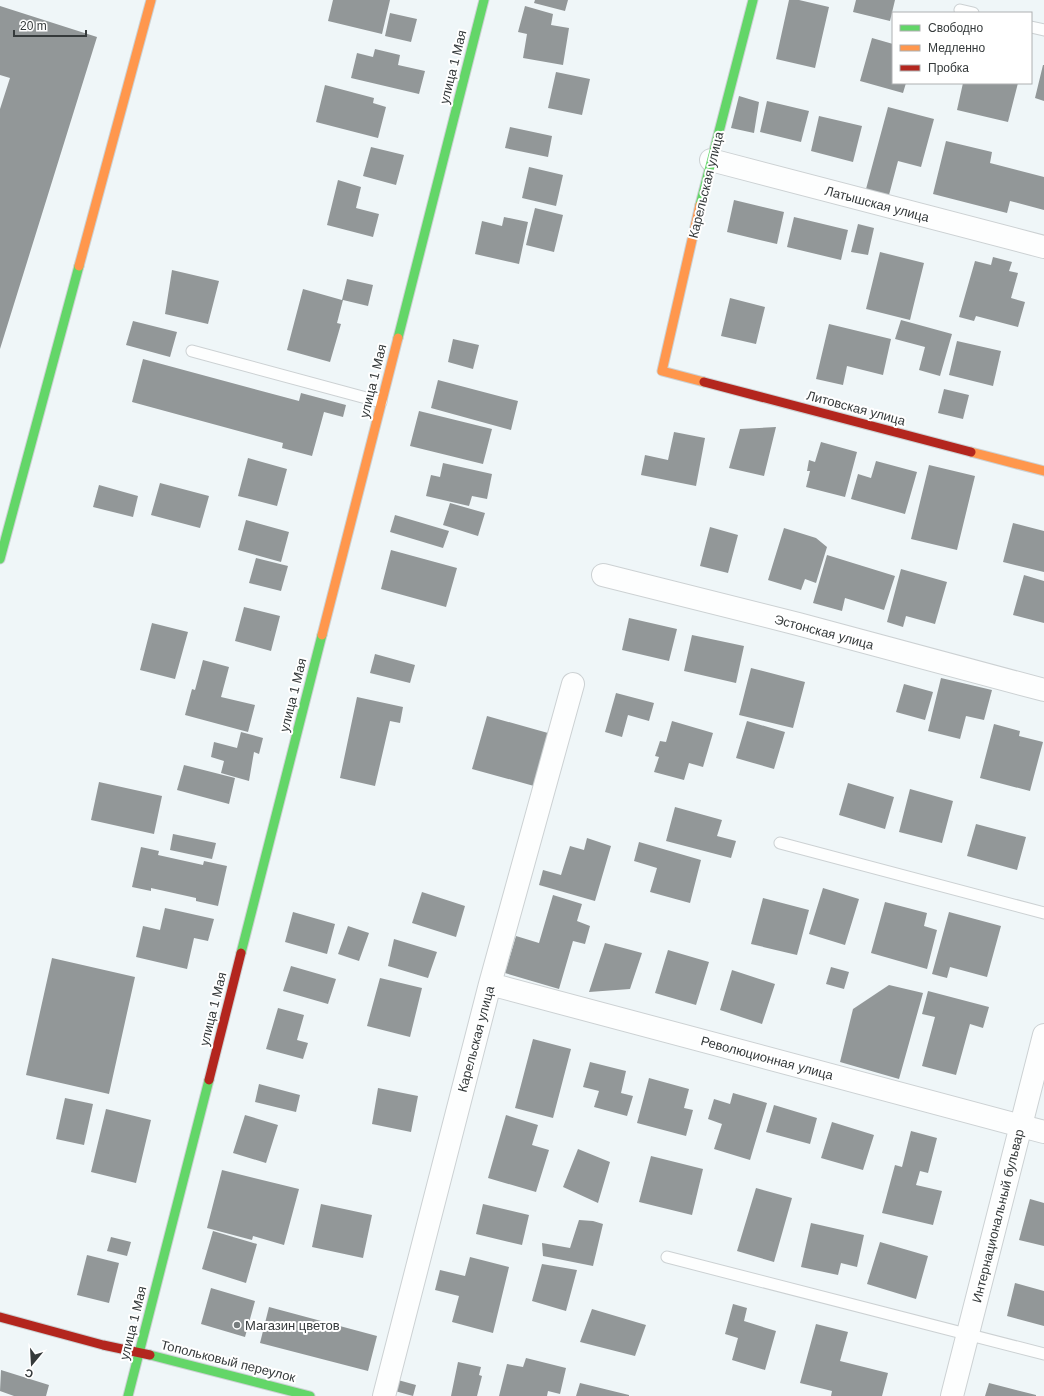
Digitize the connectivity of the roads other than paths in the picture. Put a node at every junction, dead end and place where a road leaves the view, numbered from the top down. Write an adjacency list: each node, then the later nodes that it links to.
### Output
1 (484, 0): 12 (main road, улица 1 Мая)
2 (753, 0): 8 (main road, Карельская улица)
3 (148, 1): 14 (main road)
4 (960, 10): 5 (lane)
5 (969, 12)
6 (1032, 26): 7 (lane)
7 (1044, 30)
8 (711, 160): 9 (street, Латышская улица); 11 (main road, Карельская улица)
9 (1044, 247)
10 (192, 351): 12 (lane)
11 (662, 371): 13 (main road, Литовская улица)
12 (381, 402): 28 (main road, улица 1 Мая)
13 (1044, 471)
14 (4, 530): 15 (main road)
15 (0, 559)
16 (603, 575): 18 (street, Эстонская улица)
17 (573, 684): 21 (street, Карельская улица)
18 (1044, 690)
19 (780, 843): 20 (lane)
20 (1044, 913)
21 (490, 984): 23 (street, Революционная улица); 32 (street, Карельская улица)
22 (1044, 1035): 23 (street, Интернациональный бульвар)
23 (1021, 1126): 24 (street, Революционная улица); 27 (street, Интернациональный бульвар)
24 (1044, 1132)
25 (667, 1257): 27 (lane)
26 (0, 1317): 28 (main road, Топольковый переулок)
27 (968, 1334): 29 (lane); 33 (street, Интернациональный бульвар)
28 (139, 1353): 30 (main road, улица 1 Мая); 31 (main road, Топольковый переулок)
29 (1044, 1354)
30 (128, 1396)
31 (310, 1396)
32 (384, 1396)
33 (952, 1396)

